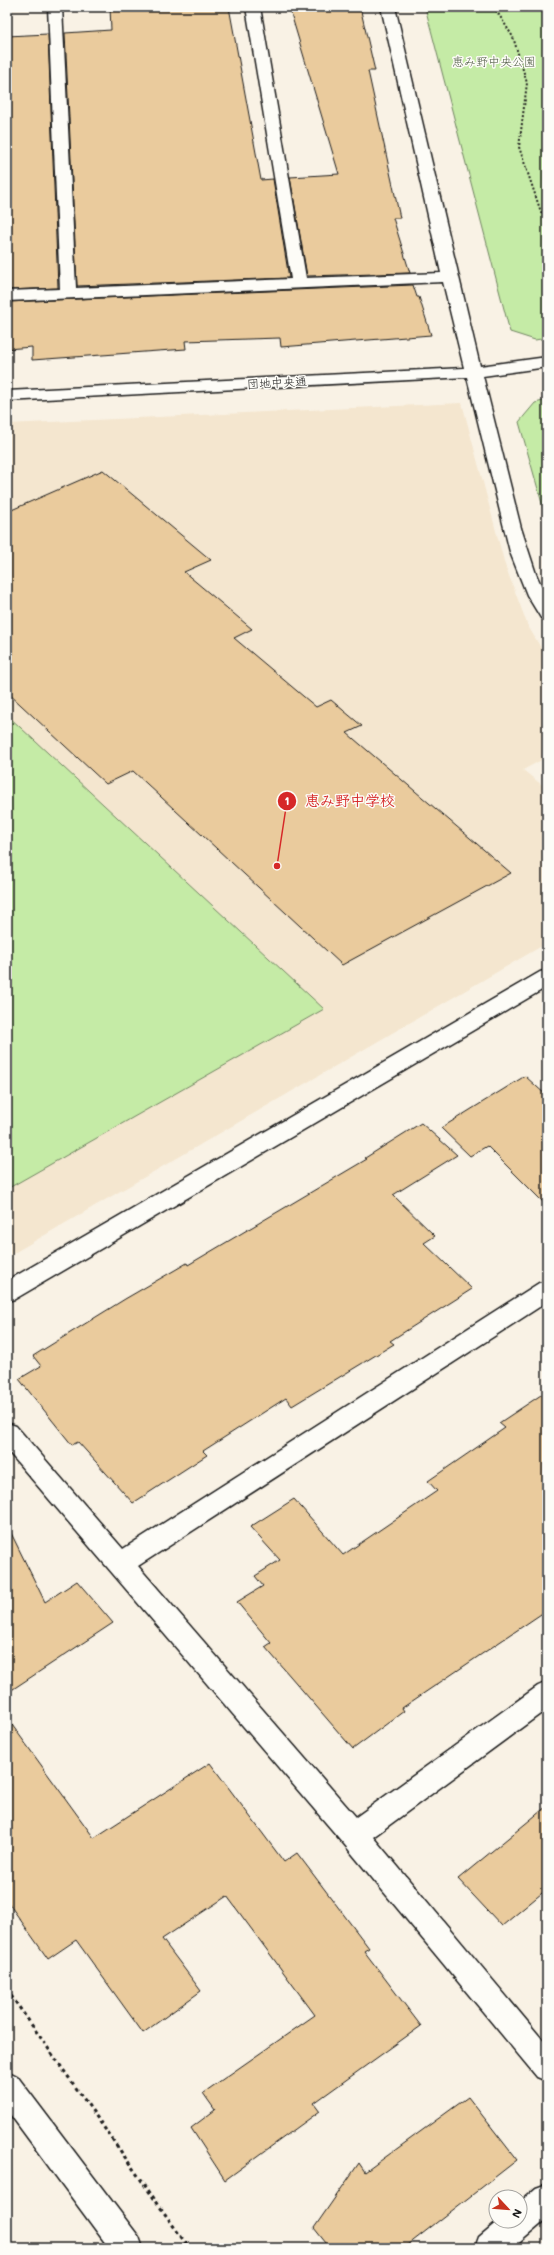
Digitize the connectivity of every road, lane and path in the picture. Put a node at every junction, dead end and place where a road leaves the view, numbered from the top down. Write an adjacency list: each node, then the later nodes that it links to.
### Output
1 (55, 7): 8 (street)
2 (253, 7): 7 (street)
3 (388, 7): 6 (street)
4 (494, 7): 5 (path)
5 (547, 218)
6 (449, 277): 7 (street); 11 (street)
7 (298, 283): 8 (street)
8 (68, 293): 9 (street)
9 (7, 296)
10 (547, 362): 11 (street, 団地中央通)
11 (473, 372): 12 (street, 団地中央通); 13 (street)
12 (7, 396)
13 (547, 614)
14 (547, 977): 16 (street)
15 (547, 1290): 18 (street)
16 (7, 1292)
17 (7, 1433): 18 (street)
18 (119, 1565): 20 (street)
19 (547, 1694): 20 (street)
20 (354, 1835): 22 (street)
21 (7, 1990): 26 (path)
22 (547, 2067)
23 (7, 2086): 25 (street)
24 (547, 2199): 27 (street)
25 (128, 2248)
26 (189, 2248)
27 (490, 2248)

